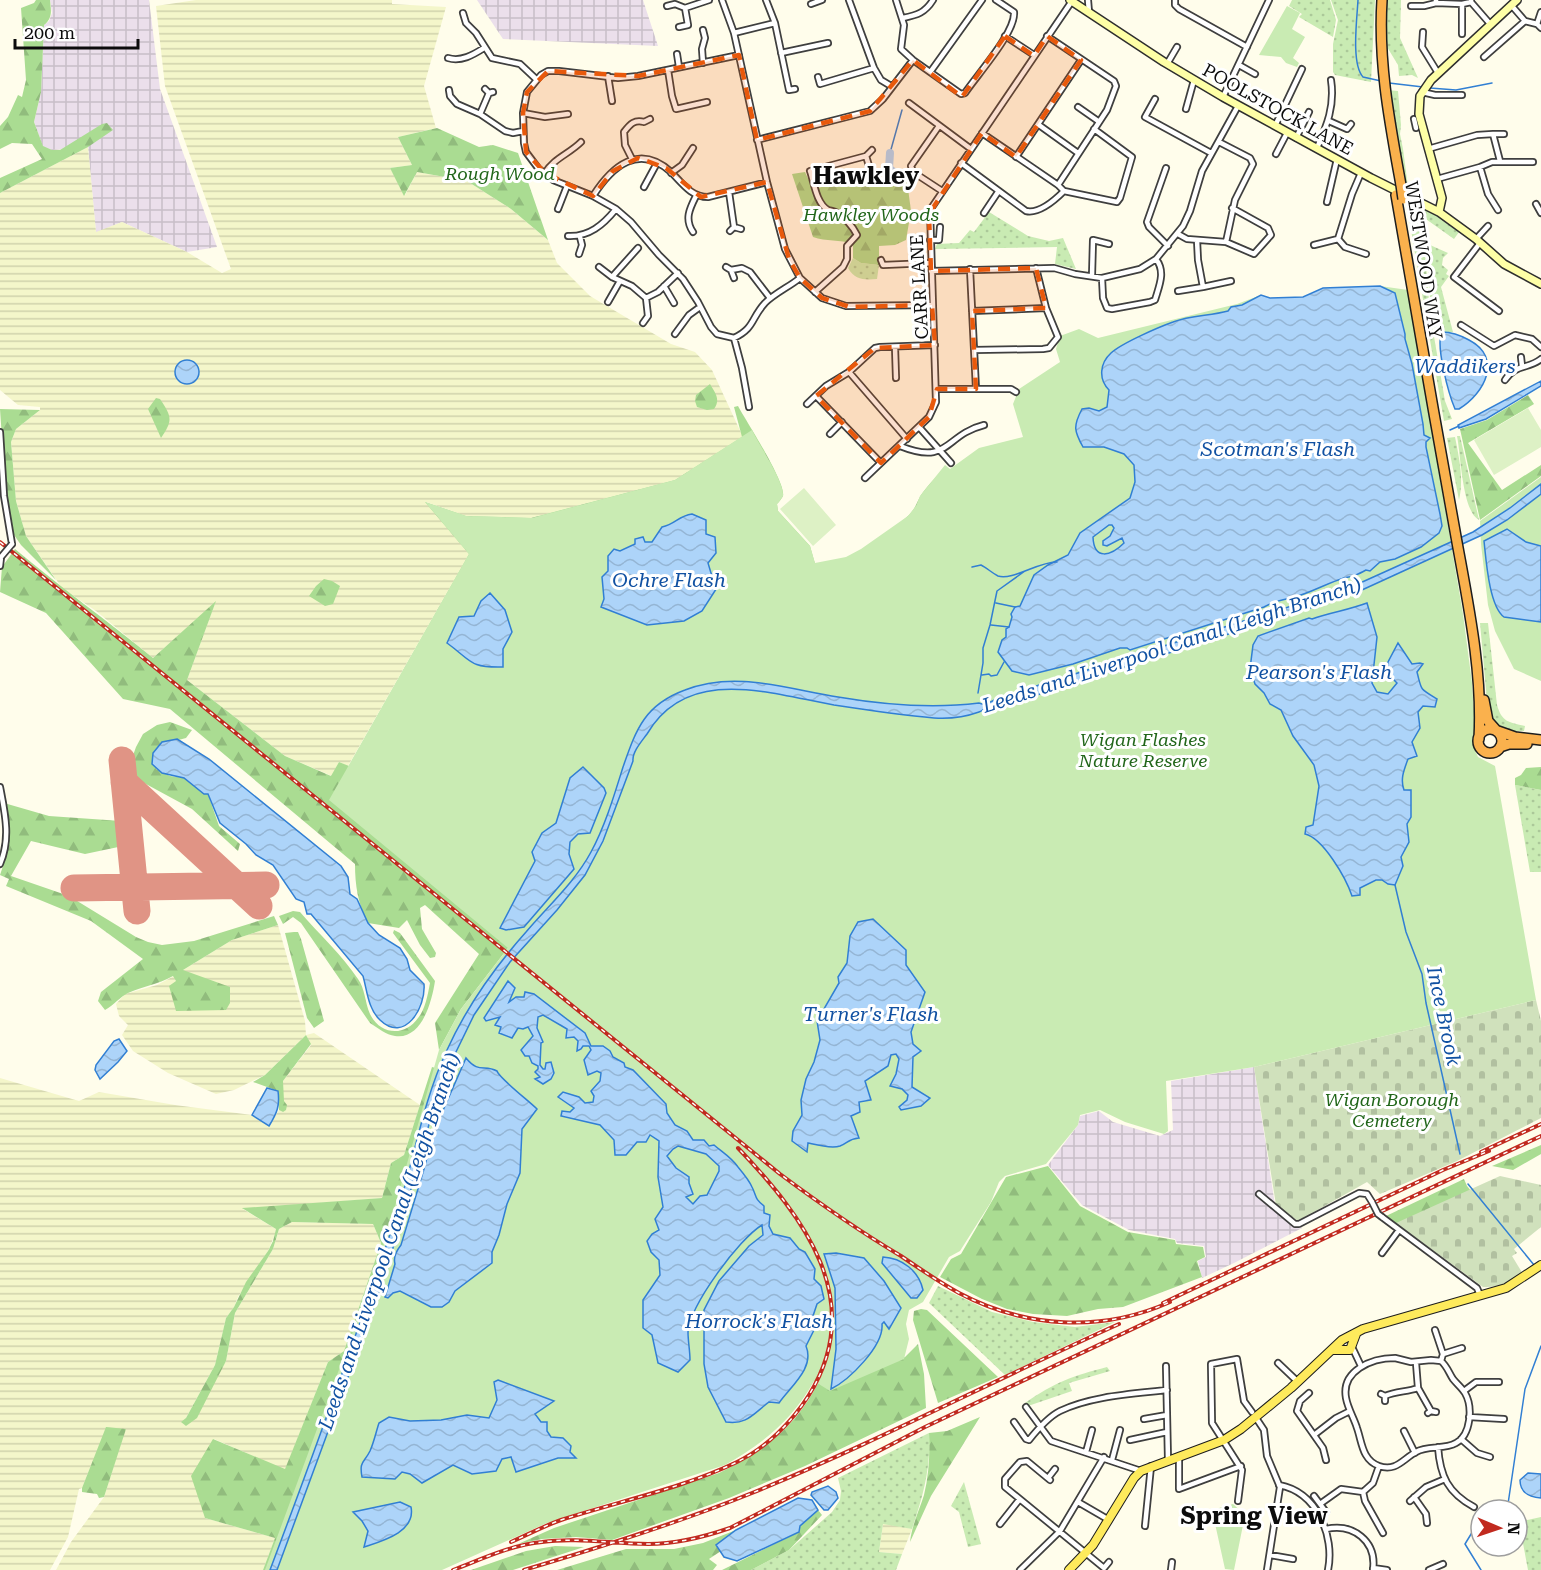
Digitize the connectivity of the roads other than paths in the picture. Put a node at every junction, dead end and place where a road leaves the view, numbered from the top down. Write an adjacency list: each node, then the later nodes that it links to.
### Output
1 (709, 0): 23 (street)
2 (722, 0): 36 (street)
3 (766, 0): 30 (street)
4 (822, 0): 19 (street)
5 (849, 0): 56 (street)
6 (896, 0): 26 (street)
7 (933, 0): 26 (street)
8 (982, 0): 59 (street)
9 (996, 0): 38 (street)
10 (1175, 0): 41 (street)
11 (1269, 0): 41 (street)
12 (1376, 0): 60 (highway, WESTWOOD WAY)
13 (1382, 0): 60 (highway, WESTWOOD WAY)
14 (1070, 1): 17 (main road, POOLSTOCK LANE); 39 (street, CARR LANE)
15 (1436, 1): 20 (street); 22 (street)
16 (1471, 1): 20 (street); 31 (street)
17 (1084, 2): 53 (main road, POOLSTOCK LANE)
18 (1514, 3): 28 (street); 31 (main road)
19 (811, 4)
20 (1461, 4): 37 (street)
21 (667, 6): 23 (street)
22 (1411, 6)
23 (685, 8): 33 (street)
24 (1541, 12): 32 (street)
25 (463, 14): 27 (street)
26 (903, 18): 49 (street)
27 (465, 20): 29 (street); 42 (street)
28 (1526, 21): 32 (street); 48 (street)
29 (459, 22)
30 (775, 23): 36 (street); 44 (street)
31 (1491, 25): 61 (main road)
32 (1539, 26)
33 (680, 27)
34 (703, 30): 52 (street)
35 (1423, 32): 61 (street)
36 (734, 33): 46 (street)
37 (1462, 34)
38 (1005, 36): 47 (street); 59 (street)
39 (1047, 36): 47 (street, CARR LANE); 50 (street)
40 (1177, 47): 53 (street)
41 (1247, 47): 54 (street)
42 (484, 48): 51 (street); 65 (street)
43 (823, 52): 44 (street)
44 (781, 53): 72 (street)
45 (677, 54): 55 (street)
46 (739, 55): 52 (street); 102 (street)
47 (1034, 55): 97 (street, CARR LANE)
48 (1484, 57)
49 (913, 60): 59 (street); 68 (street)
50 (1081, 60): 89 (street); 91 (street)
51 (450, 61)
52 (703, 63): 55 (street)
53 (1167, 64): 66 (main road, POOLSTOCK LANE)
54 (1239, 65): 62 (street); 76 (street)
55 (679, 67): 58 (street)
56 (874, 68): 64 (street); 68 (street)
57 (1302, 69): 93 (street)
58 (668, 70): 63 (street); 79 (street)
59 (931, 72)
60 (1380, 73): 230 (highway, WESTWOOD WAY, bridge)
61 (1438, 73): 70 (main road)
62 (1255, 74)
63 (608, 76): 65 (street); 77 (street)
64 (818, 77)
65 (536, 79): 85 (street)
66 (1194, 80): 76 (main road, POOLSTOCK LANE); 83 (street)
67 (1331, 80): 90 (street)
68 (891, 86): 102 (street)
69 (795, 89): 72 (street)
70 (1424, 89): 75 (street); 108 (main road)
71 (449, 90): 86 (street)
72 (789, 90): 74 (street)
73 (489, 91): 86 (street)
74 (782, 91)
75 (1462, 95)
76 (1223, 97): 81 (main road, POOLSTOCK LANE)
77 (609, 98)
78 (1155, 99): 111 (street)
79 (707, 102)
80 (909, 103): 92 (street)
81 (1238, 106): 93 (main road, POOLSTOCK LANE); 104 (street)
82 (1078, 107): 89 (street)
83 (1186, 109)
84 (1309, 112): 101 (street)
85 (522, 113): 87 (street); 96 (street)
86 (480, 114): 96 (street)
87 (568, 114)
88 (650, 119): 115 (street)
89 (1098, 121): 95 (street)
90 (1329, 121): 94 (street); 106 (street)
91 (1039, 125): 110 (street); 114 (street)
92 (939, 126): 107 (street); 132 (street)
93 (1275, 126): 98 (main road, POOLSTOCK LANE)
94 (1349, 128)
95 (1094, 129): 110 (street); 133 (street)
96 (523, 131): 124 (street)
97 (982, 133): 107 (street, CARR LANE); 114 (street)
98 (1287, 133): 101 (main road, POOLSTOCK LANE); 112 (street)
99 (1493, 134): 100 (street); 108 (street); 117 (street)
100 (1504, 134)
101 (1296, 138): 106 (main road, POOLSTOCK LANE)
102 (757, 140): 128 (street)
103 (581, 142): 124 (street)
104 (1219, 142): 111 (street); 141 (street)
105 (693, 148): 125 (street)
106 (1317, 148): 116 (main road, POOLSTOCK LANE)
107 (971, 149): 120 (street, CARR LANE)
108 (1428, 149): 127 (main road)
109 (872, 150): 113 (street)
110 (1078, 153): 129 (street)
111 (1211, 153): 151 (street)
112 (1276, 153)
113 (866, 156): 123 (street); 188 (street)
114 (1016, 157): 129 (street)
115 (632, 159): 119 (street); 136 (street)
116 (1336, 159): 126 (main road, POOLSTOCK LANE); 138 (street)
117 (1500, 161): 118 (street); 121 (street)
118 (1533, 162)
119 (657, 163): 125 (street); 131 (street)
120 (962, 163): 132 (street, CARR LANE); 135 (street)
121 (1480, 167): 127 (street); 143 (street)
122 (1166, 168): 161 (street)
123 (870, 169)
124 (545, 173): 130 (street)
125 (671, 173): 137 (street)
126 (1361, 173): 144 (main road, POOLSTOCK LANE); 154 (street)
127 (1437, 179): 144 (main road)
128 (767, 182): 134 (street); 180 (street)
129 (1058, 185): 133 (street)
130 (567, 186): 136 (street); 140 (street)
131 (644, 187)
132 (942, 191): 155 (street, CARR LANE)
133 (1064, 191): 135 (street)
134 (729, 192): 137 (street); 149 (street)
135 (998, 192): 145 (street)
136 (593, 196): 142 (street)
137 (696, 196): 150 (street)
138 (1327, 202)
139 (1536, 204): 146 (street)
140 (558, 208)
141 (1232, 208): 158 (street); 158 (street)
142 (616, 209): 153 (street); 174 (street)
143 (1498, 210)
144 (1439, 212): 157 (main road, POOLSTOCK LANE)
145 (984, 213)
146 (1541, 213)
147 (1488, 226): 157 (street)
148 (940, 227): 155 (street)
149 (741, 229)
150 (693, 232)
151 (1178, 234): 156 (street); 161 (street)
152 (567, 236): 153 (street)
153 (580, 237): 163 (street)
154 (1338, 239): 160 (street); 164 (street)
155 (930, 240): 167 (street, CARR LANE)
156 (1197, 240): 158 (street); 186 (street)
157 (1478, 241): 178 (street); 184 (main road, POOLSTOCK LANE)
158 (1226, 242)
159 (1109, 244): 175 (street)
160 (1314, 245)
161 (1168, 246): 165 (street)
162 (638, 248): 177 (street)
163 (579, 254)
164 (1363, 255)
165 (1156, 259): 181 (street); 181 (street)
166 (881, 260): 167 (street)
167 (930, 263): 172 (street, CARR LANE)
168 (599, 267): 171 (street)
169 (1036, 268): 170 (street); 175 (street); 195 (street)
170 (970, 269): 172 (street); 196 (street)
171 (604, 271): 176 (street); 177 (street)
172 (931, 271): 193 (street, CARR LANE)
173 (1448, 272): 178 (street)
174 (678, 273): 185 (street); 194 (street)
175 (1092, 276): 181 (street)
176 (599, 277)
177 (612, 277): 182 (street)
178 (1454, 277): 197 (street)
179 (734, 278): 190 (street)
180 (800, 278): 188 (street); 190 (street)
181 (1102, 278)
182 (620, 281): 189 (street); 191 (street)
183 (1231, 281): 186 (street)
184 (1540, 282)
185 (664, 286): 189 (street); 192 (street)
186 (1203, 286): 187 (street)
187 (1178, 291)
188 (815, 292): 193 (street)
189 (646, 298): 198 (street)
190 (770, 298): 201 (street)
191 (608, 302)
192 (674, 303)
193 (932, 305): 202 (street, CARR LANE)
194 (700, 307): 200 (street); 201 (street)
195 (1046, 308): 196 (street); 205 (street)
196 (972, 311): 205 (street)
197 (1499, 311)
198 (643, 323)
199 (1461, 325): 204 (street)
200 (675, 330)
201 (734, 338): 217 (street)
202 (935, 345): 203 (street); 212 (street, CARR LANE)
203 (895, 347): 209 (street); 210 (street)
204 (1541, 347)
205 (974, 350): 213 (street)
206 (1521, 357): 208 (street)
207 (1541, 359): 208 (street)
208 (1522, 366): 211 (street)
209 (849, 372): 215 (street); 223 (street)
210 (898, 376)
211 (1506, 377)
212 (937, 389): 213 (street); 220 (street, CARR LANE)
213 (976, 389): 214 (street)
214 (1016, 393)
215 (816, 396): 216 (street); 218 (street)
216 (807, 404)
217 (749, 407)
218 (842, 422): 222 (street); 227 (street)
219 (984, 425): 225 (street)
220 (919, 427): 223 (street, CARR LANE); 225 (street)
221 (0, 432): 229 (street, bridge)
222 (830, 434)
223 (907, 439): 224 (street, CARR LANE)
224 (900, 446): 225 (street); 227 (street, CARR LANE)
225 (941, 451): 226 (street)
226 (951, 463)
227 (881, 464): 228 (street, CARR LANE)
228 (865, 478)
229 (1, 556): 231 (street)
230 (1462, 556): 232 (highway, WESTWOOD WAY); 233 (highway, WESTWOOD WAY)
231 (0, 566)
232 (1497, 731): 233 (highway); 234 (highway); 236 (highway)
233 (1479, 739): 236 (highway)
234 (1541, 740)
235 (1541, 746): 236 (highway)
236 (1500, 747)
237 (0, 787): 238 (street)
238 (0, 864)
239 (1259, 1194): 240 (street, bridge)
240 (1400, 1230): 241 (street); 243 (street)
241 (1382, 1253)
242 (1541, 1265): 243 (main road)
243 (1480, 1295): 245 (main road)
244 (1435, 1329): 247 (street)
245 (1347, 1346): 252 (street); 254 (main road)
246 (1462, 1348): 247 (street)
247 (1443, 1354): 248 (street)
248 (1441, 1361): 249 (street); 257 (street)
249 (1416, 1363): 252 (street); 255 (street)
250 (1278, 1364): 254 (street)
251 (1166, 1366): 256 (street)
252 (1361, 1366): 263 (street)
253 (1496, 1381): 257 (street)
254 (1298, 1383): 261 (main road)
255 (1418, 1388): 259 (street); 265 (street)
256 (1167, 1390): 266 (street); 271 (street)
257 (1464, 1391): 267 (street)
258 (1305, 1394): 262 (street)
259 (1384, 1397)
260 (1026, 1407): 271 (street)
261 (1252, 1411): 279 (main road); 279 (street); 295 (street)
262 (1297, 1411): 264 (street); 275 (street)
263 (1350, 1411): 275 (street); 291 (street)
264 (1290, 1412)
265 (1432, 1412)
266 (1167, 1415): 269 (street); 274 (street)
267 (1469, 1417): 268 (street); 277 (street)
268 (1500, 1417)
269 (1144, 1419)
270 (1014, 1422): 271 (street)
271 (1041, 1426): 281 (street)
272 (1092, 1430): 281 (street)
273 (1120, 1430): 287 (street)
274 (1167, 1432): 278 (street); 288 (street)
275 (1314, 1435): 283 (street)
276 (1399, 1437): 282 (street)
277 (1461, 1439): 280 (street); 286 (street)
278 (1130, 1440)
279 (1224, 1440): 285 (main road); 290 (street)
280 (1438, 1447): 282 (street); 294 (street)
281 (1086, 1452): 284 (street)
282 (1415, 1453): 291 (street)
283 (1328, 1455)
284 (1104, 1457): 287 (street); 300 (street)
285 (1179, 1457): 288 (main road); 290 (street)
286 (1490, 1457)
287 (1112, 1460): 293 (street)
288 (1168, 1460): 289 (main road)
289 (1151, 1466): 293 (main road); 307 (street)
290 (1241, 1466): 299 (street)
291 (1379, 1466): 296 (street)
292 (1055, 1469): 298 (street)
293 (1141, 1471): 304 (main road)
294 (1445, 1479): 302 (street); 306 (street)
295 (1280, 1485): 308 (street); 312 (street)
296 (1362, 1492): 301 (street); 310 (street)
297 (1314, 1496): 301 (street)
298 (1019, 1500): 305 (street); 309 (street)
299 (1238, 1501)
300 (1078, 1502): 304 (street); 309 (street)
301 (1320, 1504): 303 (street)
302 (1469, 1504)
303 (1326, 1512)
304 (1109, 1520): 311 (main road)
305 (1000, 1524)
306 (1428, 1524)
307 (1145, 1526)
308 (1326, 1529): 318 (street); 322 (street)
309 (1060, 1531): 311 (street); 317 (street)
310 (1383, 1533)
311 (1086, 1553): 314 (street); 319 (main road)
312 (1270, 1555): 313 (street); 321 (street)
313 (1293, 1559)
314 (1109, 1562)
315 (1172, 1562): 320 (street)
316 (1439, 1563): 324 (street)
317 (1024, 1569)
318 (1373, 1569): 323 (street)
319 (1069, 1570)
320 (1171, 1570)
321 (1267, 1570)
322 (1328, 1570)
323 (1387, 1570)
324 (1429, 1570)

